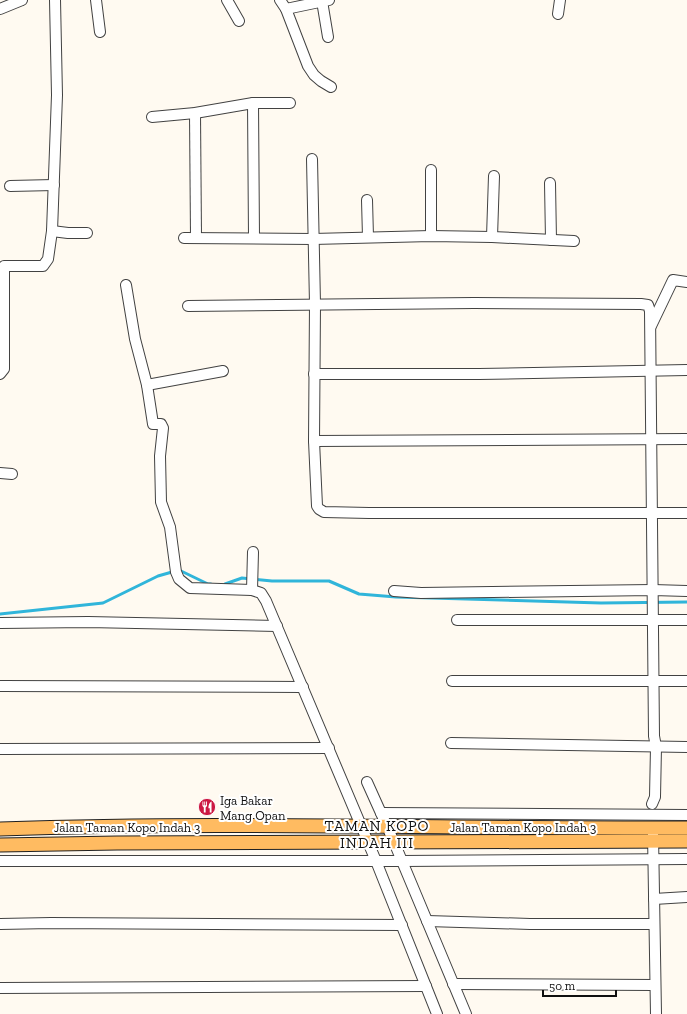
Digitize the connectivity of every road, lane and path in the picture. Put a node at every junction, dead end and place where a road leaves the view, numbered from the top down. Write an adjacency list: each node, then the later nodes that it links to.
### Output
1 (22, 0): 8 (street)
2 (55, 0): 23 (street)
3 (96, 0): 12 (street)
4 (227, 0): 11 (street)
5 (280, 0): 9 (street)
6 (326, 0): 9 (street); 13 (street)
7 (560, 0): 10 (street)
8 (0, 9)
9 (286, 9): 14 (street)
10 (558, 14)
11 (239, 21)
12 (100, 32)
13 (328, 37)
14 (331, 87)
15 (253, 103): 16 (street); 17 (street); 33 (street)
16 (290, 103)
17 (195, 113): 18 (street); 32 (street)
18 (152, 117)
19 (312, 159): 34 (street)
20 (431, 170): 28 (street)
21 (494, 176): 30 (street)
22 (550, 183): 35 (street)
23 (54, 185): 24 (street); 26 (street)
24 (10, 186)
25 (367, 200): 29 (street)
26 (52, 231): 27 (street); 37 (street)
27 (87, 233)
28 (431, 236): 29 (street); 30 (street)
29 (368, 237): 34 (street)
30 (492, 237): 35 (street)
31 (184, 238): 32 (street)
32 (196, 238): 33 (street)
33 (254, 238): 34 (street)
34 (313, 239): 40 (street)
35 (551, 240): 36 (street)
36 (574, 241)
37 (2, 266): 46 (street)
38 (687, 282): 42 (street)
39 (126, 286): 48 (street)
40 (315, 304): 41 (street); 42 (street); 47 (street)
41 (188, 306)
42 (650, 327): 45 (street)
43 (687, 370): 45 (street)
44 (223, 371): 48 (street)
45 (650, 371): 47 (street); 49 (street)
46 (0, 374)
47 (314, 374): 51 (street)
48 (147, 385): 57 (street)
49 (651, 439): 50 (street); 51 (street); 55 (street)
50 (687, 439)
51 (314, 441): 55 (street)
52 (0, 473): 53 (street)
53 (12, 474)
54 (687, 513): 55 (street)
55 (652, 514): 60 (street)
56 (253, 552): 57 (street)
57 (252, 587): 65 (street)
58 (394, 591): 60 (street)
59 (687, 591): 60 (street)
60 (653, 593): 61 (street)
61 (654, 618): 62 (street); 63 (street); 66 (street)
62 (457, 620)
63 (687, 620)
64 (0, 623): 65 (street)
65 (277, 626): 70 (street)
66 (654, 680): 67 (street); 68 (street); 72 (street)
67 (452, 681)
68 (687, 681)
69 (0, 686): 70 (street)
70 (303, 687): 74 (street)
71 (451, 743): 72 (street)
72 (654, 747): 73 (street); 81 (street)
73 (687, 747)
74 (329, 748): 75 (street); 79 (street)
75 (0, 749)
76 (367, 782): 77 (street)
77 (381, 813): 80 (street); 81 (street)
78 (687, 815): 81 (street)
79 (360, 826): 80 (main road, Jalan Taman Kopo Indah 3); 83 (main road, Jalan Taman Kopo Indah 3); 86 (street)
80 (386, 826): 81 (main road, Jalan Taman Kopo Indah 3); 87 (street)
81 (653, 828): 82 (main road, Jalan Taman Kopo Indah 3); 84 (main road, Jalan Taman Kopo Indah 3); 87 (main road, Jalan Taman Kopo Indah 3); 89 (street)
82 (687, 828)
83 (0, 829)
84 (687, 841)
85 (117, 842): 86 (main road, Jalan Taman Kopo Indah 3); 88 (main road, Jalan Taman Kopo Indah 3); 92 (street)
86 (368, 842): 87 (main road, Jalan Taman Kopo Indah 3); 93 (street)
87 (394, 842): 94 (street)
88 (0, 845)
89 (653, 858): 90 (street); 94 (street); 96 (street)
90 (687, 859)
91 (0, 861): 92 (street)
92 (116, 861): 93 (street)
93 (376, 861): 94 (street); 100 (street)
94 (402, 861): 97 (street)
95 (687, 897): 96 (street)
96 (654, 899): 99 (street)
97 (426, 921): 99 (street); 101 (street)
98 (0, 924): 100 (street)
99 (654, 924): 102 (street)
100 (402, 925): 103 (street)
101 (453, 984): 102 (street); 106 (street)
102 (655, 985): 107 (street)
103 (426, 986): 104 (street); 105 (street)
104 (0, 988)
105 (438, 1014)
106 (466, 1014)
107 (656, 1014)

